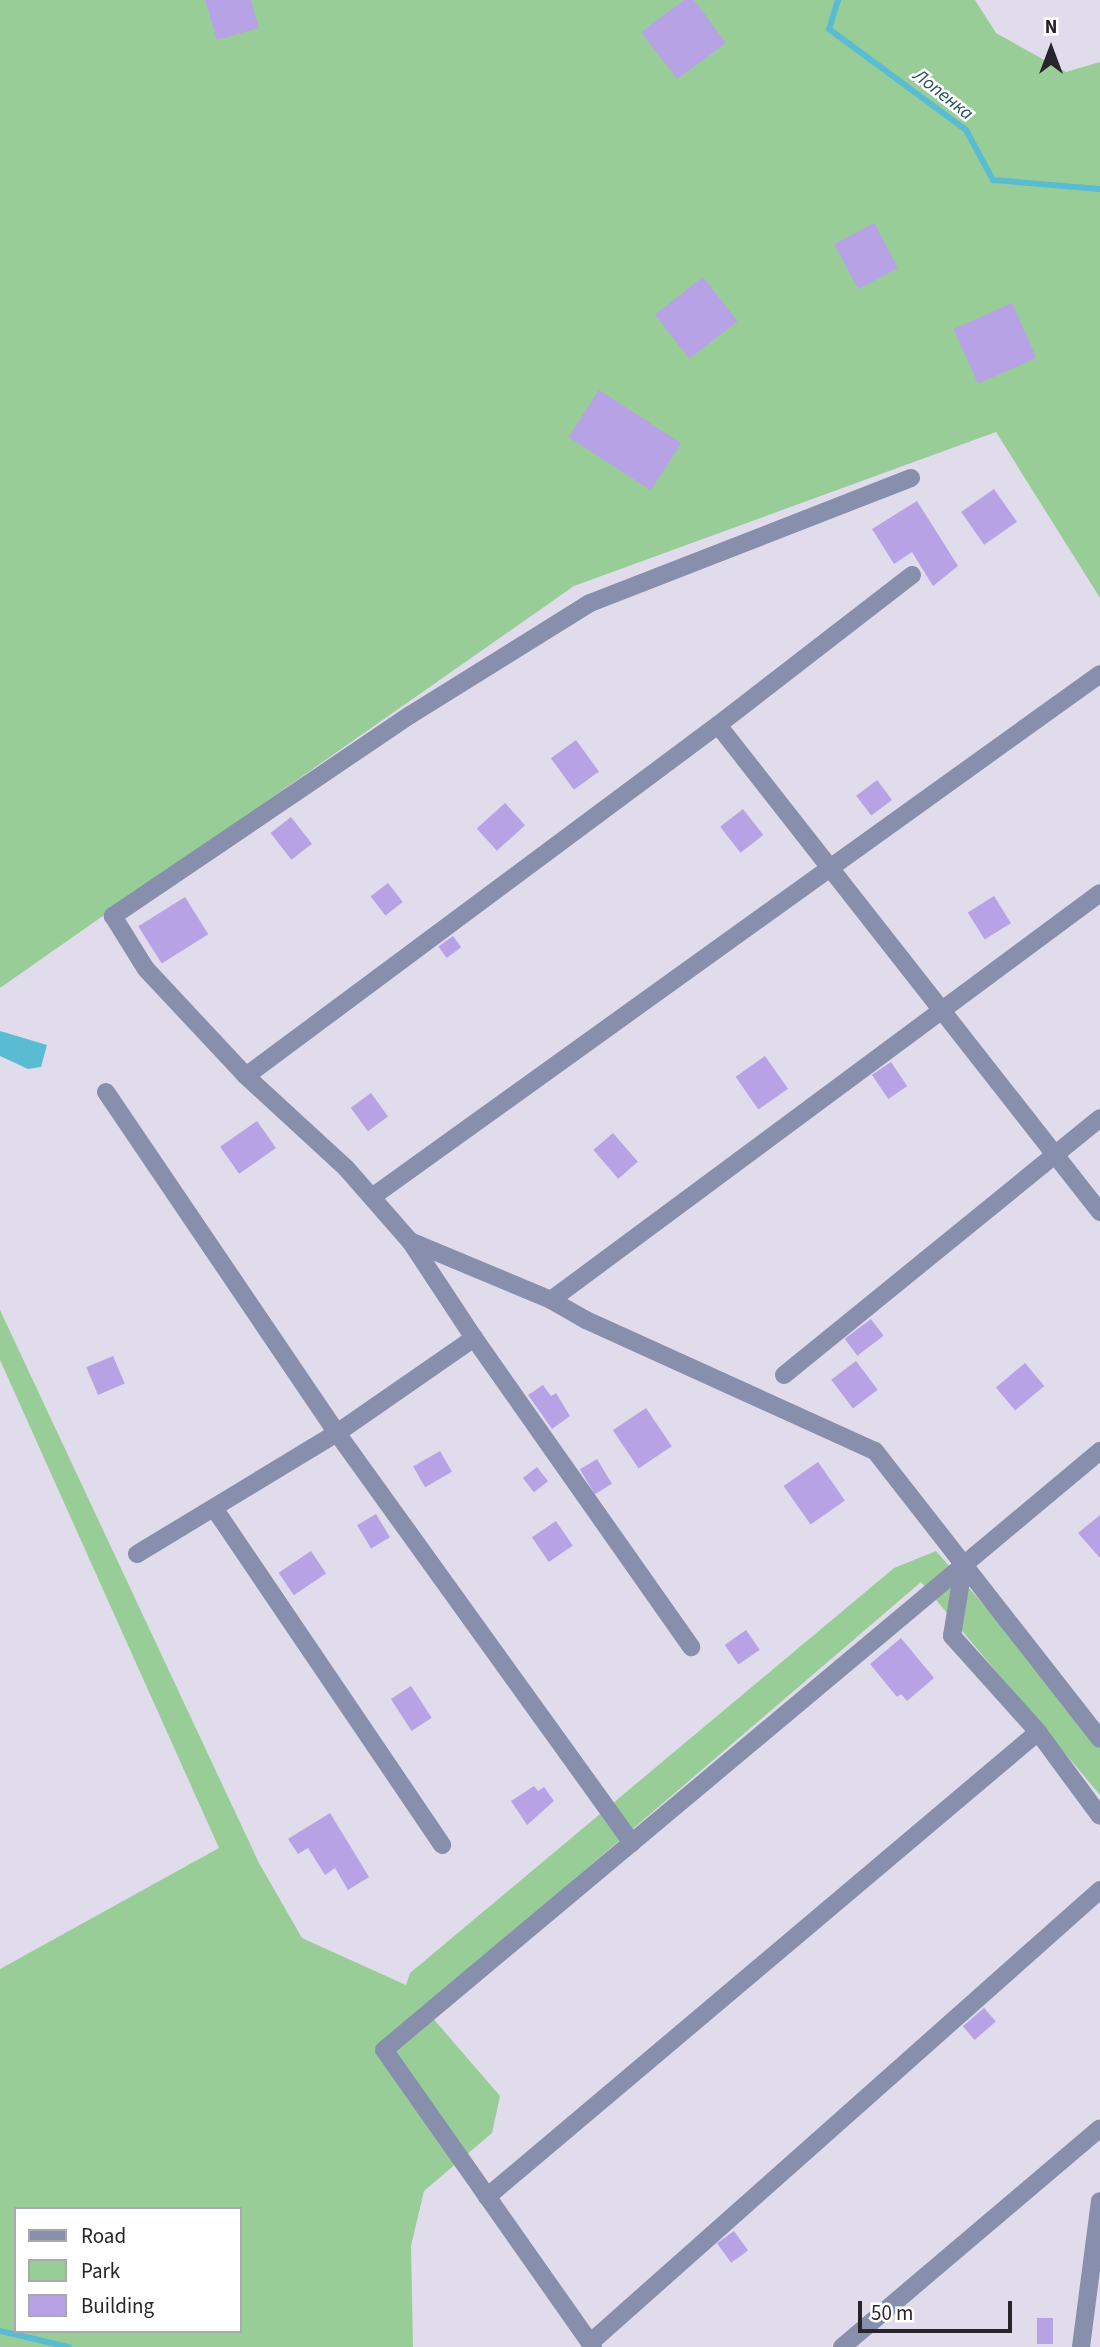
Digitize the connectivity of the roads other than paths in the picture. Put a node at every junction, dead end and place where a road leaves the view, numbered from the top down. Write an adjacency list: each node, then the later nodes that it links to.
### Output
1 (911, 478): 8 (street)
2 (912, 575): 4 (street)
3 (1100, 674): 5 (street)
4 (718, 725): 5 (street); 8 (street)
5 (830, 868): 7 (street); 12 (street)
6 (1100, 893): 7 (street)
7 (940, 1008): 11 (street); 15 (street)
8 (246, 1076): 12 (street)
9 (106, 1092): 18 (street)
10 (1100, 1118): 11 (street)
11 (1053, 1152): 13 (street); 17 (street)
12 (372, 1197): 14 (street)
13 (1100, 1212)
14 (410, 1241): 15 (street); 16 (street)
15 (551, 1300): 22 (street)
16 (474, 1338): 18 (street); 23 (street)
17 (784, 1375)
18 (337, 1433): 20 (street); 27 (street)
19 (1100, 1451): 22 (street)
20 (214, 1508): 21 (street); 28 (street)
21 (137, 1554)
22 (964, 1562): 24 (street); 25 (street); 27 (street)
23 (691, 1647)
24 (1038, 1732): 26 (street); 31 (street)
25 (1100, 1739)
26 (1100, 1816)
27 (632, 1843): 31 (street)
28 (442, 1845)
29 (1100, 1889): 33 (street)
30 (1100, 2129): 34 (street)
31 (487, 2197): 33 (street)
32 (1100, 2201): 35 (street)
33 (592, 2345)
34 (842, 2347)
35 (1081, 2347)

